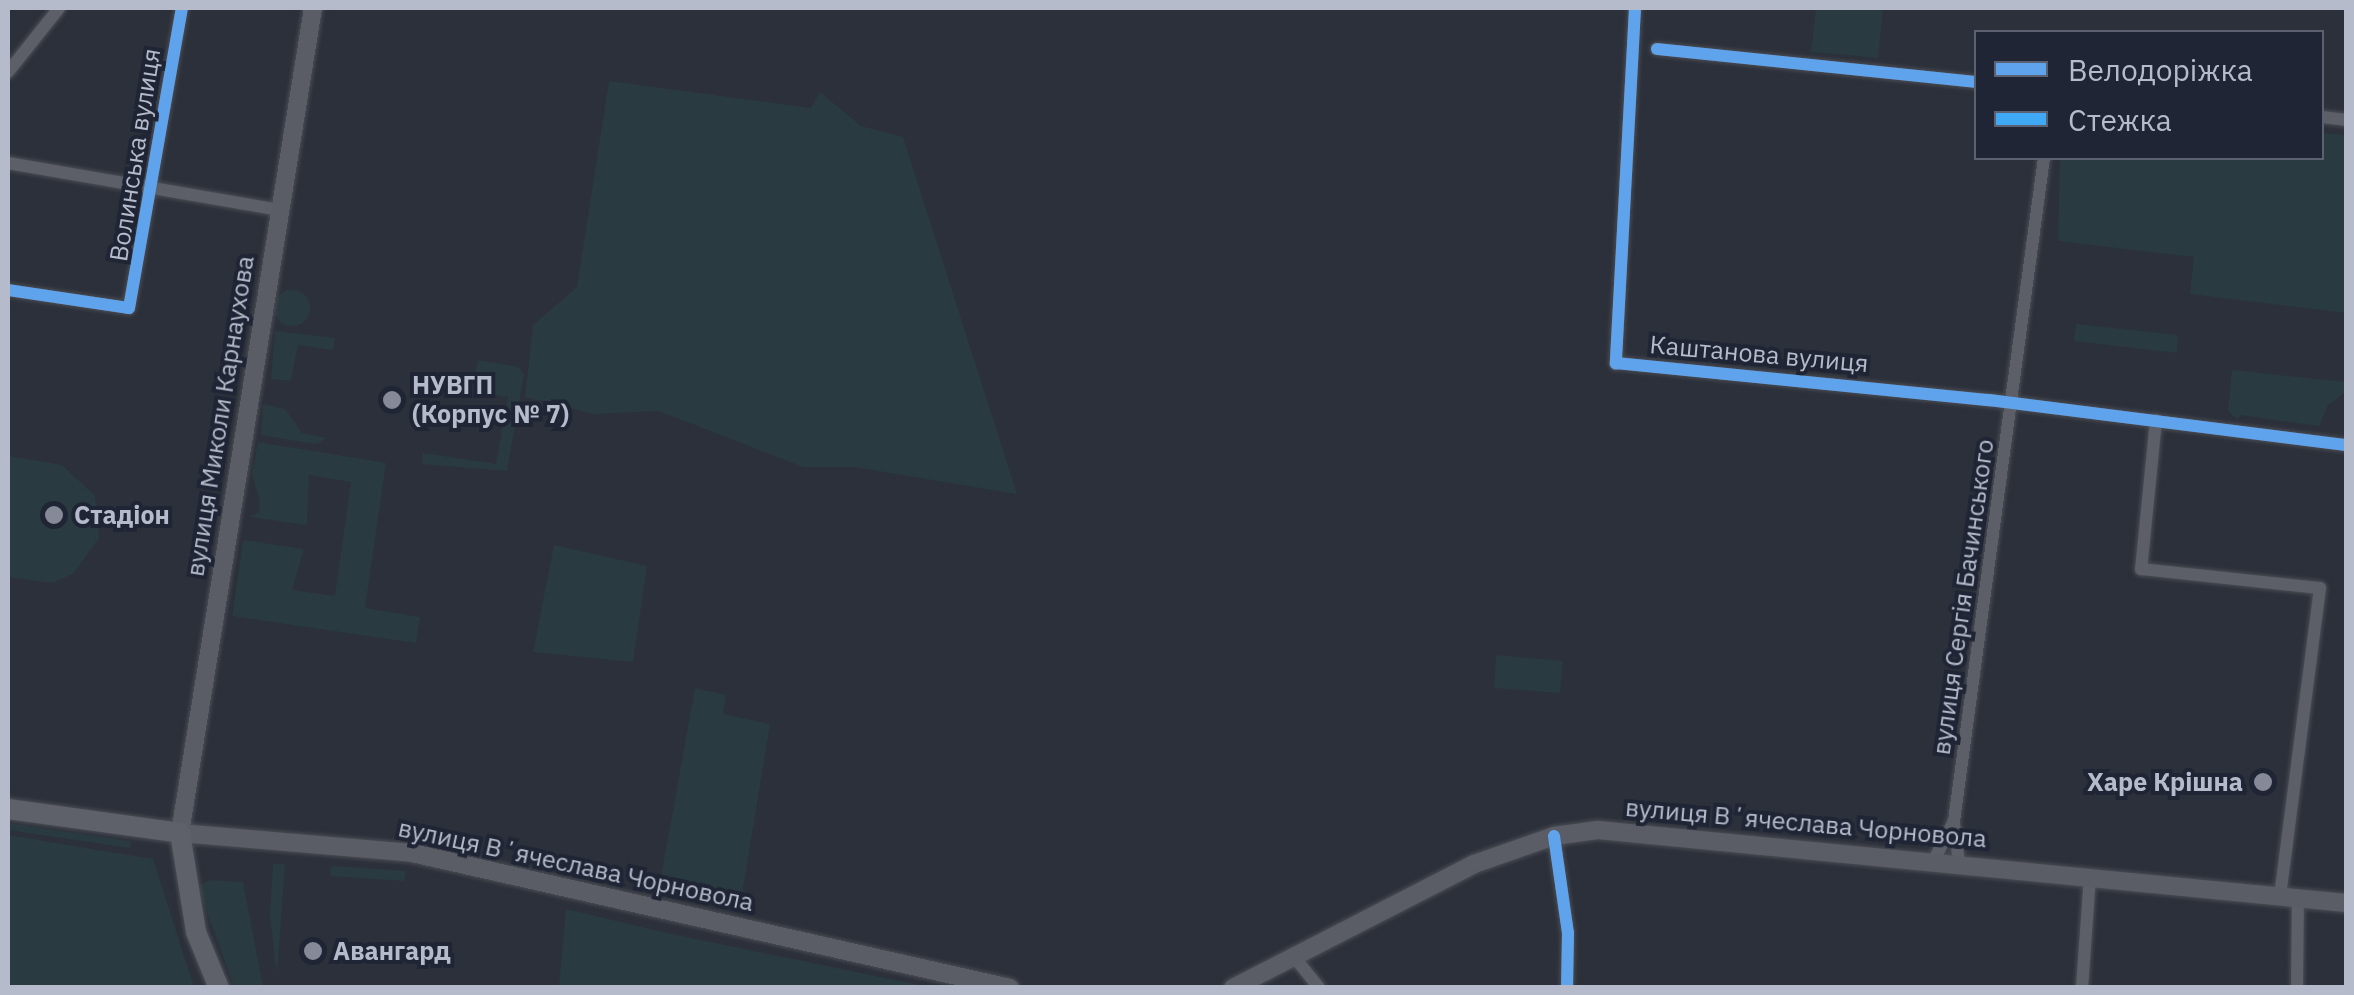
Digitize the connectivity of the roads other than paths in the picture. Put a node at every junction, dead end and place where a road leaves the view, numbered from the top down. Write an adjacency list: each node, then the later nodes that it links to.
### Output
1 (59, 8): 6 (street)
2 (182, 8): 10 (street, Волинська вулиця)
3 (313, 8): 11 (main road, вулиця Миколи Карнаухова)
4 (1635, 8): 13 (street, Каштанова вулиця)
5 (1657, 48): 7 (street)
6 (8, 72)
7 (1974, 82)
8 (2044, 160): 13 (street, вулиця Сергія Бачинського)
9 (8, 163): 10 (street)
10 (151, 188): 11 (street); 12 (street, Волинська вулиця)
11 (279, 210): 18 (main road, вулиця Миколи Карнаухова)
12 (8, 290)
13 (2013, 403): 14 (street); 17 (street, вулиця Сергія Бачинського)
14 (2156, 420): 15 (street); 23 (street)
15 (2346, 445)
16 (8, 809): 18 (main road, вулиця Вʼячеслава Чорновола)
17 (1954, 821): 20 (street, вулиця Сергія Бачинського); 21 (street)
18 (180, 833): 26 (main road); 27 (main road, вулиця Вʼячеслава Чорновола)
19 (1554, 836): 20 (main road, вулиця Вʼячеслава Чорновола); 25 (main road, вулиця Вʼячеслава Чорновола); 30 (street)
20 (1934, 860): 21 (main road, вулиця Вʼячеслава Чорновола)
21 (1960, 862): 22 (main road, вулиця Вʼячеслава Чорновола)
22 (2090, 877): 23 (main road, вулиця Вʼячеслава Чорновола); 31 (street)
23 (2289, 898): 24 (main road, вулиця Вʼячеслава Чорновола); 32 (street)
24 (2346, 903)
25 (1295, 958): 28 (main road, вулиця Вʼячеслава Чорновола); 29 (street)
26 (219, 988)
27 (1010, 988)
28 (1234, 988)
29 (1320, 988)
30 (1567, 988)
31 (2082, 988)
32 (2296, 988)

